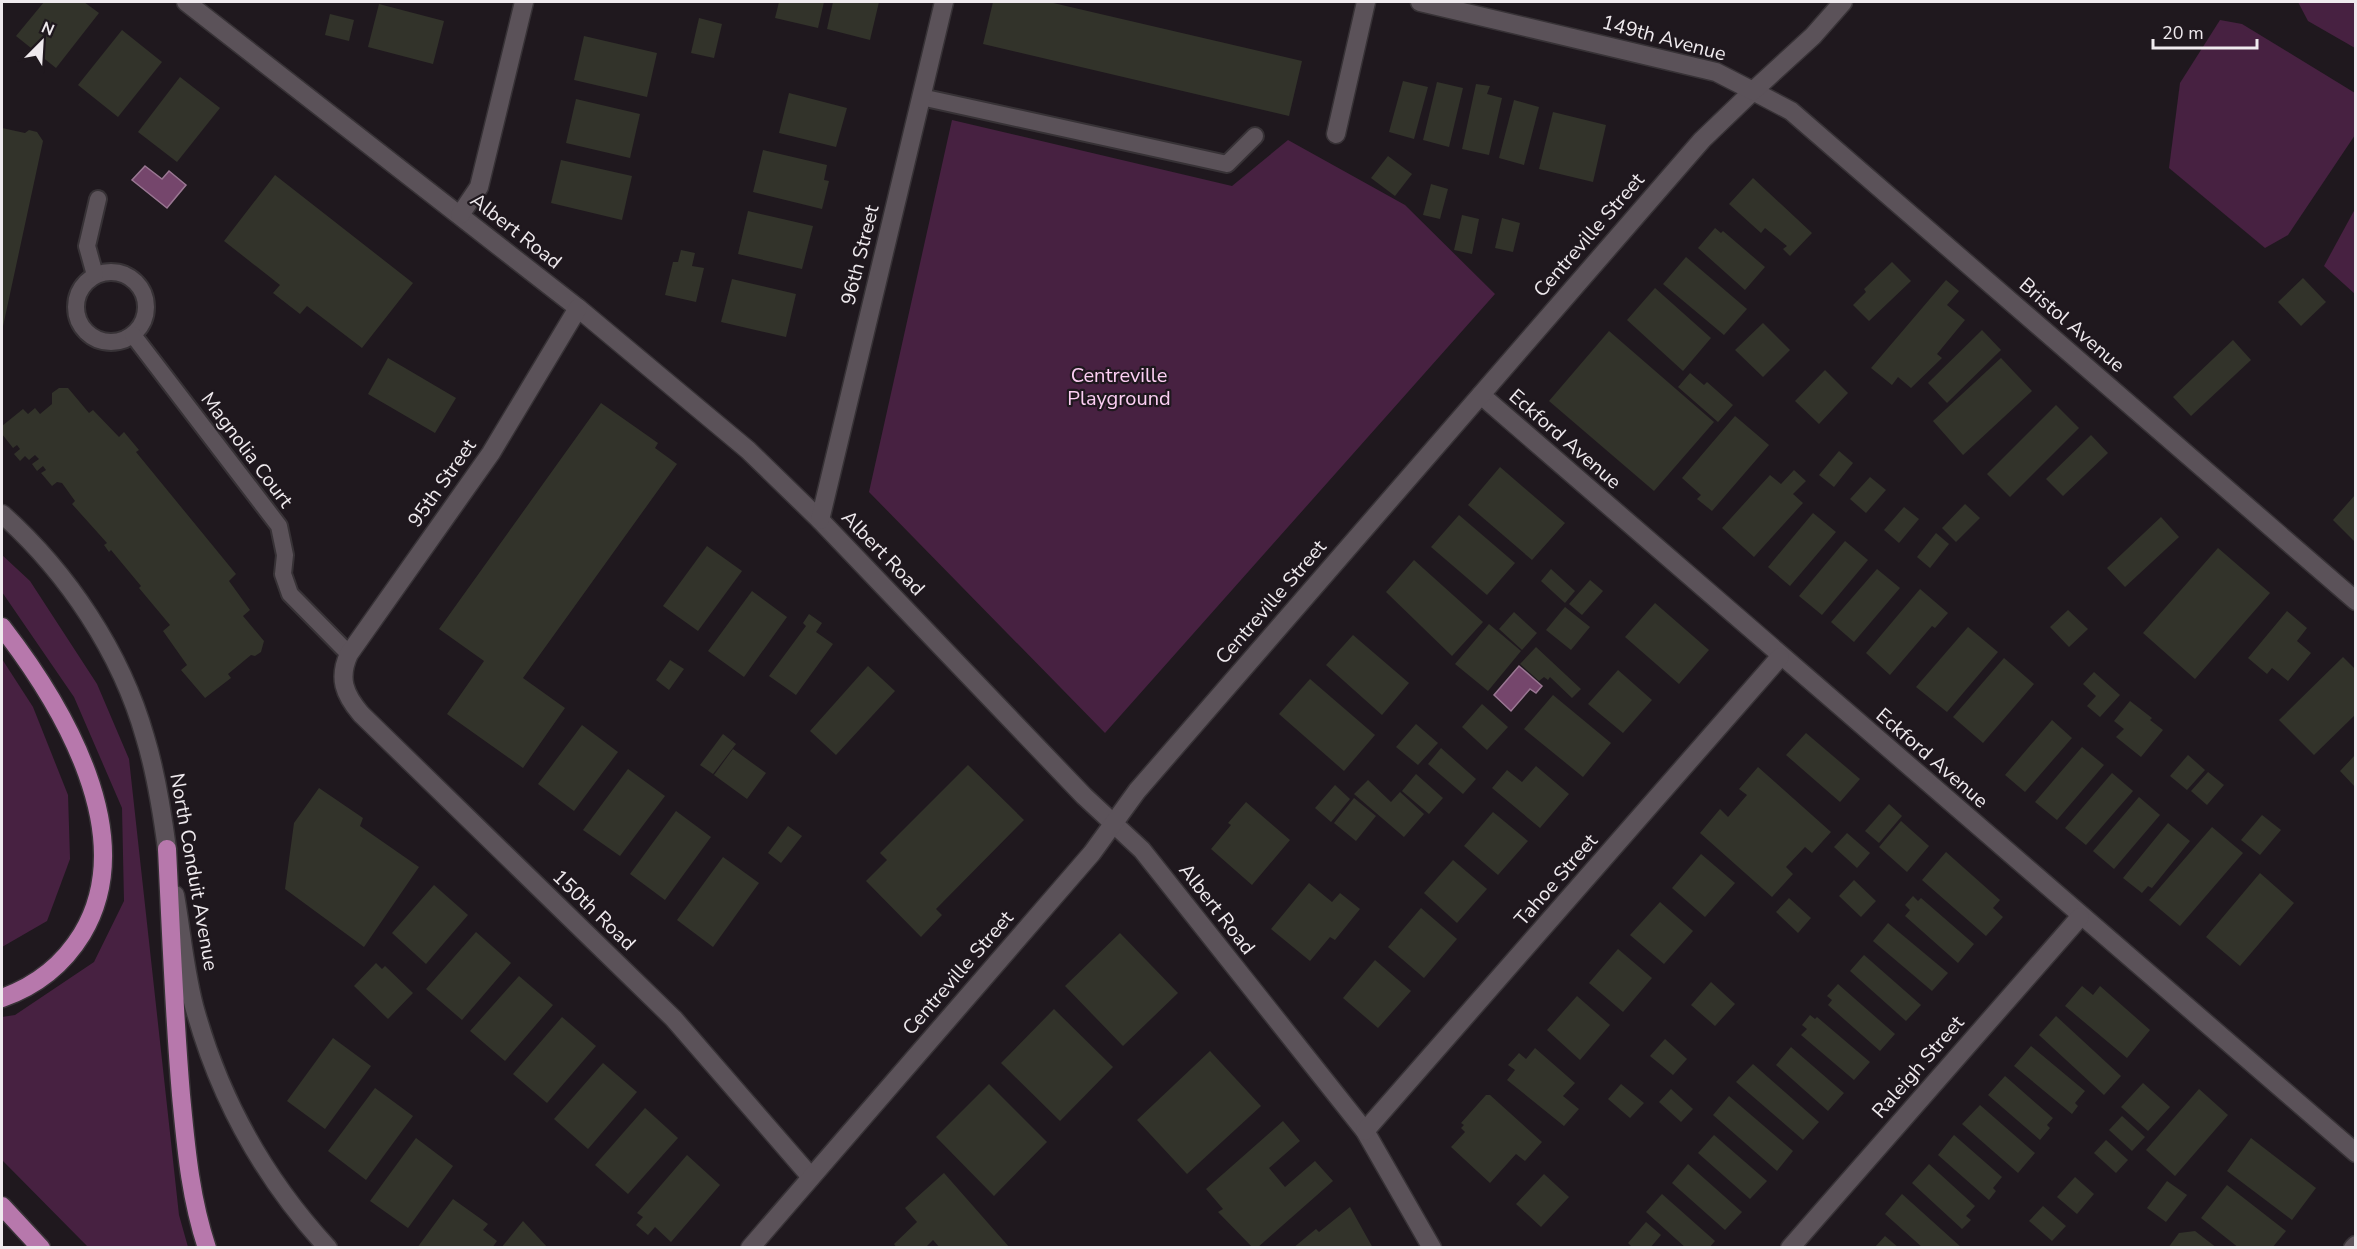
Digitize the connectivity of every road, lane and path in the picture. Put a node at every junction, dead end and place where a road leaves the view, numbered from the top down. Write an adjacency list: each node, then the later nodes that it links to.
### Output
1 (186, 2): 12 (street, Albert Road)
2 (524, 2): 12 (street)
3 (944, 2): 8 (street, 96th Street)
4 (1366, 2): 9 (street)
5 (1420, 2): 7 (street, 149th Avenue)
6 (1843, 2): 7 (street, Centreville Street)
7 (1753, 92): 16 (street, Centreville Street); 19 (street, Bristol Avenue)
8 (921, 97): 10 (lane); 18 (street, 96th Street)
9 (1336, 134)
10 (1256, 136)
11 (98, 200): 13 (lane)
12 (460, 215): 14 (street, Albert Road)
13 (95, 275): 15 (lane); 15 (lane)
14 (578, 308): 18 (street, Albert Road); 21 (street, 95th Street)
15 (133, 335): 21 (lane, Magnolia Court)
16 (1480, 395): 22 (street, Eckford Avenue); 24 (street, Centreville Street)
17 (2, 514): 25 (street, North Conduit Avenue)
18 (820, 520): 24 (street, Albert Road)
19 (2355, 601)
20 (2, 627): 27 (highway)
21 (349, 654): 23 (street, 95th Street)
22 (1780, 657): 26 (street, Eckford Avenue); 28 (street, Tahoe Street)
23 (342, 681): 30 (street, 150th Road)
24 (1113, 823): 28 (street, Albert Road); 30 (street, Centreville Street)
25 (167, 849): 33 (highway); 34 (street, North Conduit Avenue)
26 (2080, 916): 29 (street, Eckford Avenue); 37 (street, Raleigh Street)
27 (2, 998)
28 (1365, 1131): 36 (street, Albert Road)
29 (2355, 1153)
30 (811, 1177): 35 (street, Centreville Street)
31 (2, 1206): 32 (highway)
32 (41, 1248)
33 (207, 1248)
34 (328, 1248)
35 (750, 1248)
36 (1432, 1248)
37 (1790, 1248)

